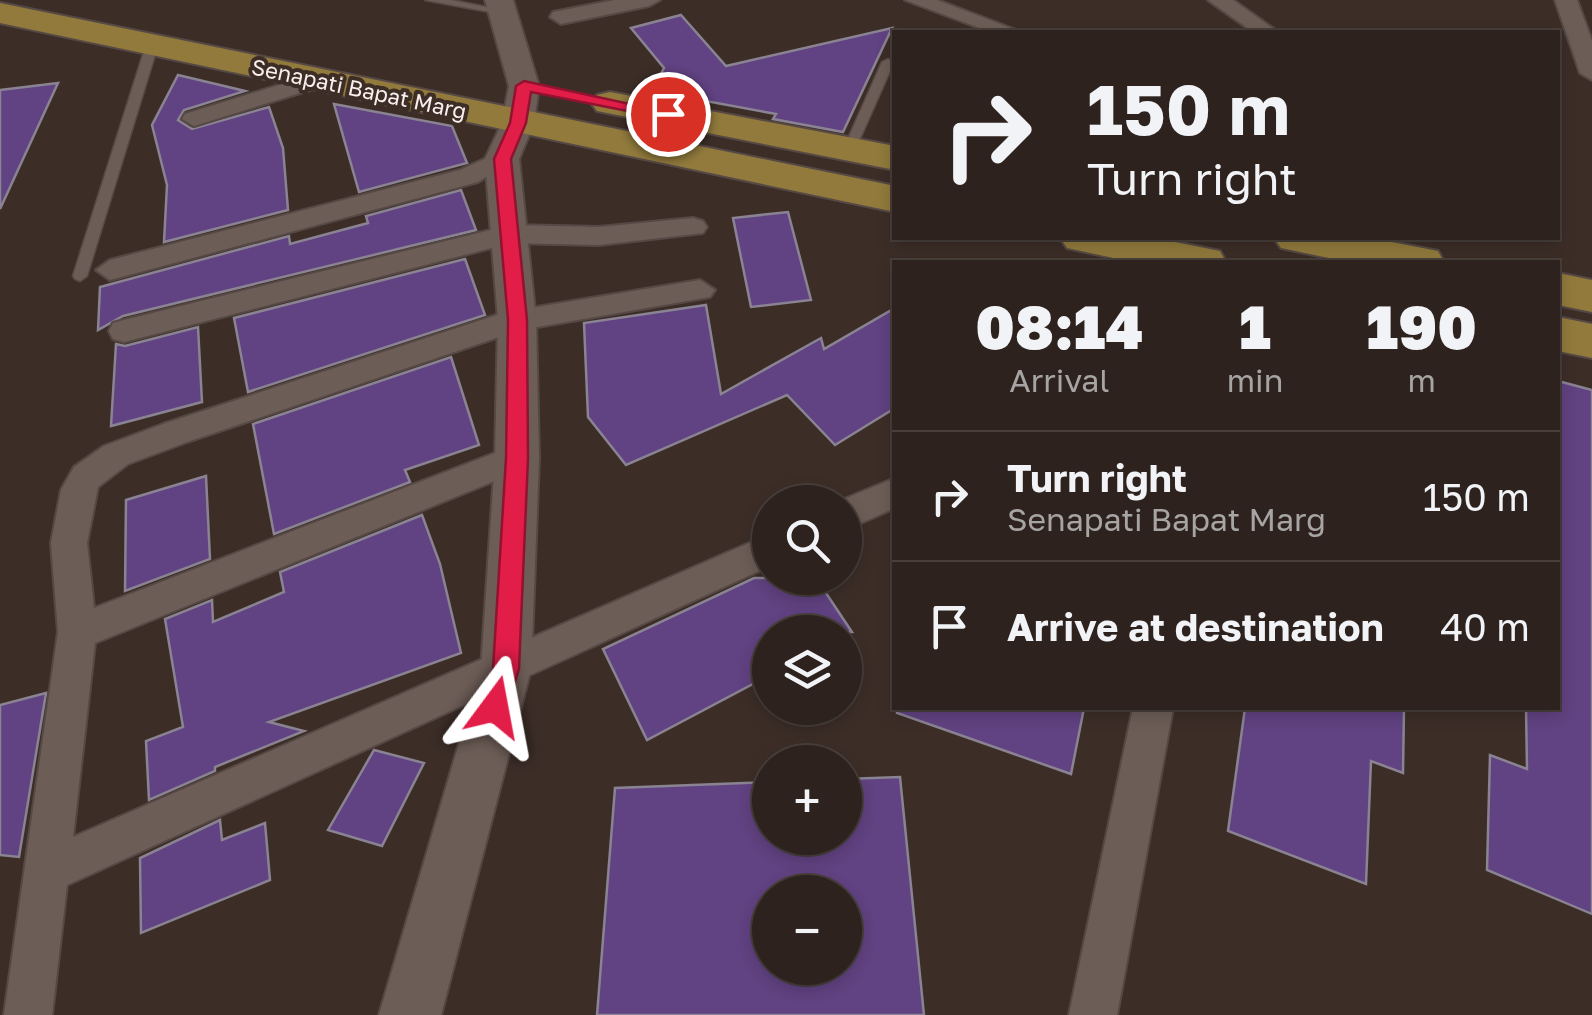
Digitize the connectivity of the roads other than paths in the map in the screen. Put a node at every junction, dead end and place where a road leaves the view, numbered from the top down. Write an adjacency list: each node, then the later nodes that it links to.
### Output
1 (102, 0): 18 (main road, Senapati Bapat Marg)
2 (430, 0): 8 (lane)
3 (650, 0): 7 (street)
4 (916, 0): 11 (street)
5 (1219, 0): 12 (street)
6 (1566, 0): 15 (street)
7 (613, 3): 10 (street)
8 (500, 5): 18 (street)
9 (0, 13): 13 (main road, Senapati Bapat Marg)
10 (560, 17)
11 (1004, 30)
12 (1264, 30)
13 (152, 45): 16 (main road, Senapati Bapat Marg); 29 (lane)
14 (888, 62): 19 (lane)
15 (1592, 74)
16 (318, 80): 17 (street); 18 (main road, Senapati Bapat Marg)
17 (194, 120)
18 (515, 122): 19 (main road, Senapati Bapat Marg); 21 (main road, Senapati Bapat Marg); 23 (street); 28 (street)
19 (850, 150): 20 (main road, Senapati Bapat Marg)
20 (892, 157)
21 (892, 199)
22 (693, 227): 23 (street)
23 (511, 234): 33 (street); 34 (street)
24 (1092, 240): 26 (main road)
25 (1306, 240): 27 (main road)
26 (1194, 260)
27 (1412, 260)
28 (110, 270)
29 (80, 276)
30 (700, 290): 33 (street)
31 (1560, 290): 32 (main road)
32 (1592, 296)
33 (517, 320): 37 (street); 41 (street)
34 (124, 330)
35 (1560, 334): 36 (main road)
36 (1592, 341)
37 (517, 458): 41 (street); 42 (street)
38 (892, 493): 39 (street)
39 (862, 507)
40 (752, 557): 42 (street)
41 (76, 632): 44 (street)
42 (506, 669): 44 (street); 46 (street)
43 (1153, 710): 47 (street)
44 (47, 870): 45 (street)
45 (28, 1015)
46 (410, 1015)
47 (1093, 1015)

